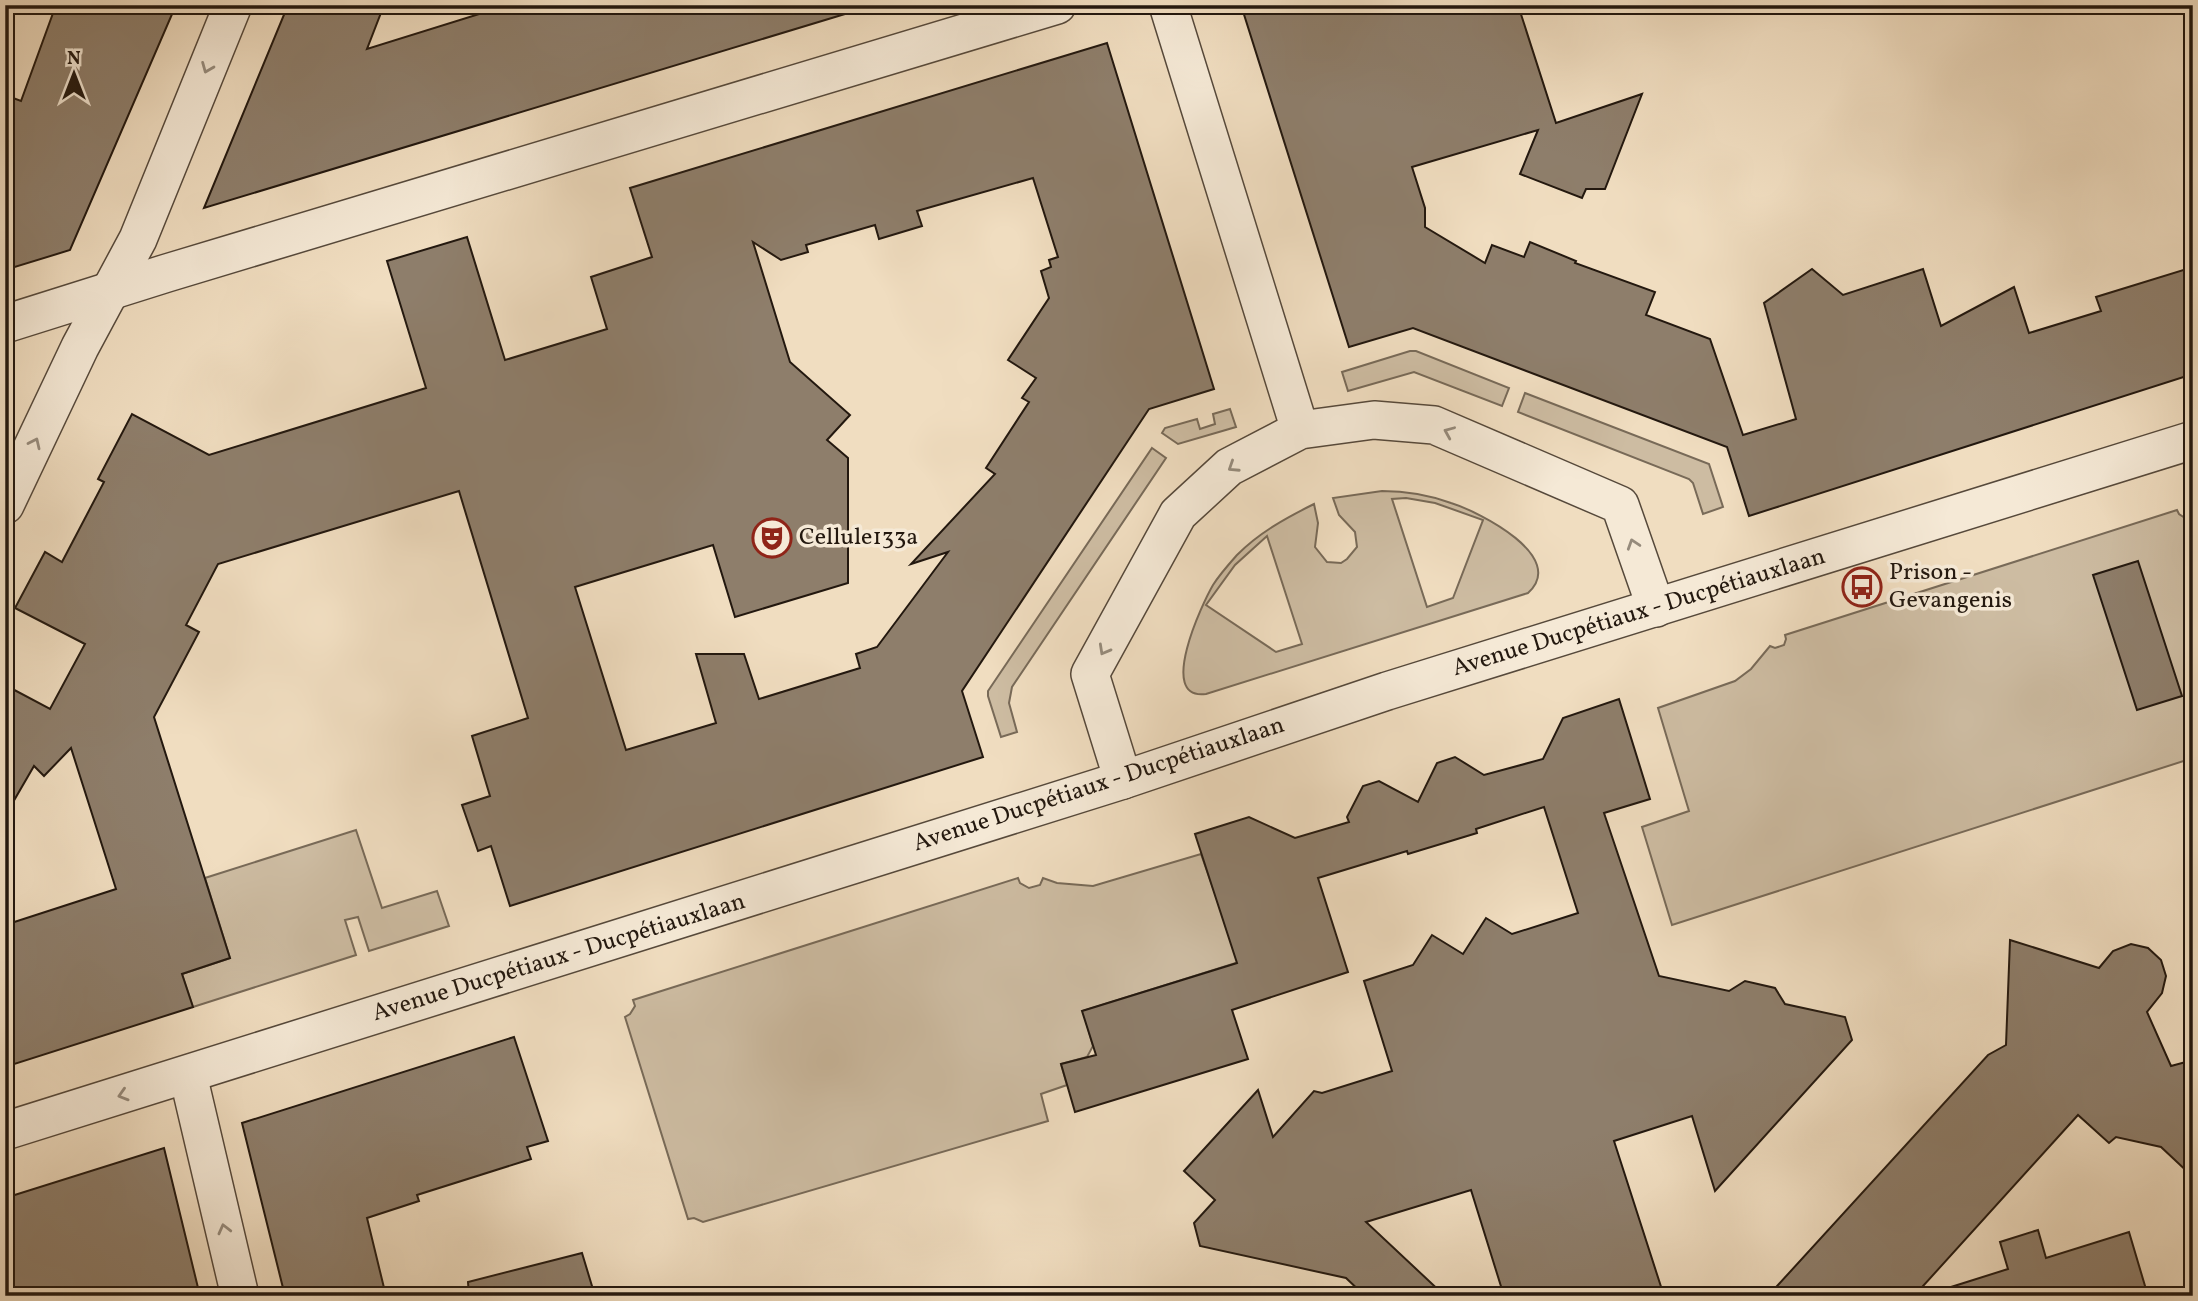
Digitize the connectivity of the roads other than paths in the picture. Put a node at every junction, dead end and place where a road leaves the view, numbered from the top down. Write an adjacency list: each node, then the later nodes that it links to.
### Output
1 (233, 5): 4 (street, one-way to 4)
2 (1057, 5): 4 (street)
3 (1168, 5): 6 (street)
4 (110, 291): 5 (street); 8 (street, one-way to 4)
5 (5, 324)
6 (1300, 430): 9 (street, one-way to 6); 10 (street, one-way to 10)
7 (2193, 440): 9 (street, Avenue Ducpétiaux - Ducpétiauxlaan)
8 (5, 505)
9 (1656, 608): 10 (street, Avenue Ducpétiaux - Ducpétiauxlaan)
10 (1123, 780): 11 (street, Avenue Ducpétiaux - Ducpétiauxlaan)
11 (188, 1075): 12 (street, Avenue Ducpétiaux - Ducpétiauxlaan, one-way to 12); 13 (street, one-way to 11)
12 (5, 1131)
13 (240, 1296)

